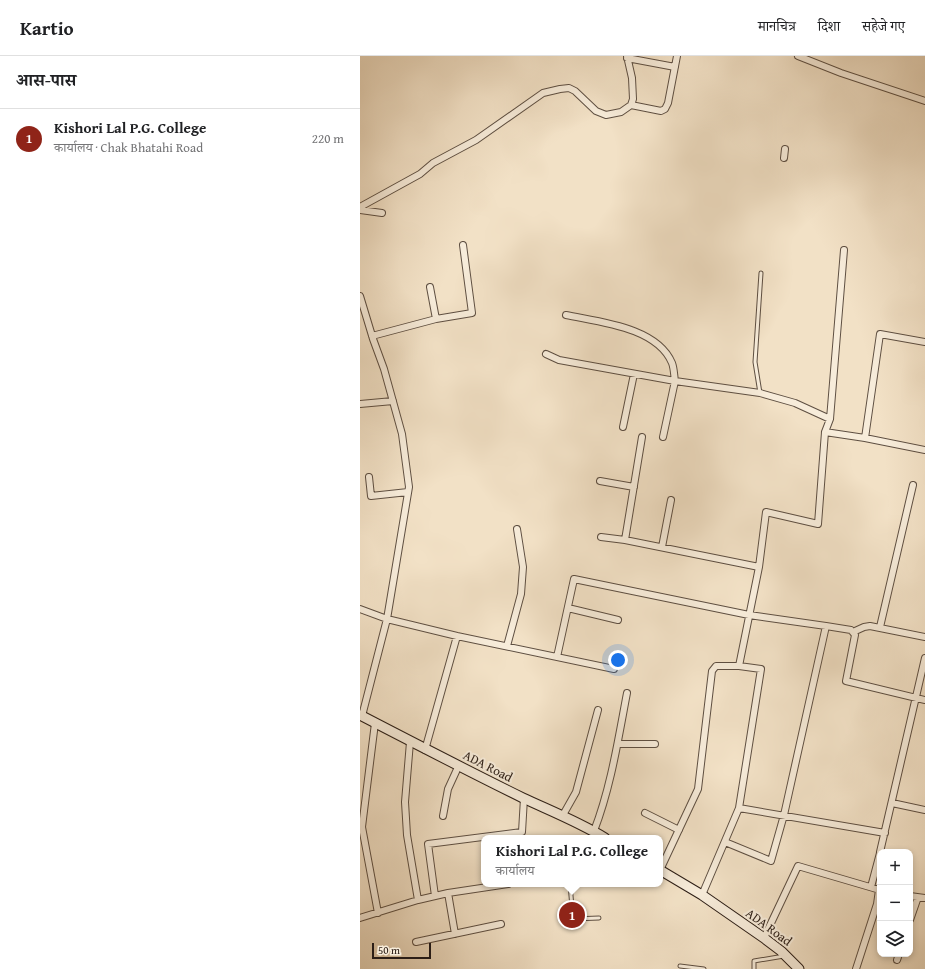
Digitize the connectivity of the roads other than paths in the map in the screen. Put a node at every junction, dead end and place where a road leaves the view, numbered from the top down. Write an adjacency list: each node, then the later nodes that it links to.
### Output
1 (677, 56): 5 (street)
2 (798, 56): 6 (street)
3 (627, 57): 4 (street); 7 (street)
4 (647, 59): 5 (street)
5 (675, 67): 7 (street)
6 (925, 101)
7 (630, 105): 10 (street)
8 (785, 150): 9 (street)
9 (784, 158)
10 (360, 208): 11 (street)
11 (382, 213)
12 (463, 245): 18 (street)
13 (844, 250): 27 (street)
14 (761, 273): 24 (lane)
15 (430, 287): 18 (street)
16 (360, 296): 19 (street)
17 (566, 315): 23 (street)
18 (436, 319): 19 (street)
19 (372, 336): 25 (street)
20 (925, 342): 32 (street)
21 (546, 354): 22 (street)
22 (634, 374): 23 (street); 28 (street)
23 (674, 381): 24 (street); 31 (street)
24 (760, 393): 27 (street)
25 (393, 401): 26 (street); 38 (street)
26 (360, 404)
27 (830, 419): 29 (street)
28 (623, 427)
29 (825, 432): 32 (street); 44 (street)
30 (642, 437): 37 (street)
31 (663, 437)
32 (865, 438): 33 (street)
33 (925, 450)
34 (369, 477): 38 (street)
35 (600, 481): 37 (street)
36 (913, 485): 51 (street)
37 (634, 487): 42 (street)
38 (408, 492): 48 (street)
39 (671, 500): 43 (street)
40 (517, 529): 55 (street)
41 (601, 537): 42 (street)
42 (625, 540): 43 (street)
43 (662, 547): 44 (street)
44 (758, 567): 47 (street)
45 (568, 608): 47 (street); 49 (street); 56 (street)
46 (360, 609): 48 (street)
47 (749, 615): 50 (street); 58 (street)
48 (387, 618): 53 (street); 64 (street)
49 (618, 620)
50 (826, 626): 52 (street); 77 (street)
51 (880, 627): 52 (street); 54 (street)
52 (854, 632): 61 (street)
53 (457, 636): 55 (street); 69 (street)
54 (925, 637)
55 (507, 646): 56 (street)
56 (557, 657): 59 (street)
57 (925, 658): 61 (street)
58 (739, 666): 73 (street); 79 (street)
59 (614, 669)
60 (627, 693): 67 (street)
61 (917, 698): 62 (street); 72 (street)
62 (925, 700)
63 (598, 710): 76 (street)
64 (361, 715): 65 (street, ADA Road)
65 (374, 723): 66 (street, ADA Road); 103 (street)
66 (410, 742): 69 (street, ADA Road); 100 (street)
67 (618, 744): 68 (street); 80 (street)
68 (655, 744)
69 (425, 750): 70 (street, ADA Road)
70 (459, 765): 71 (street, ADA Road); 78 (street)
71 (524, 798): 76 (street, ADA Road); 82 (street)
72 (892, 804): 74 (street); 81 (street)
73 (739, 808): 77 (street); 85 (street)
74 (925, 810)
75 (645, 813): 79 (street)
76 (563, 815): 80 (street, ADA Road)
77 (784, 815): 81 (street); 85 (street)
78 (443, 816)
79 (679, 830): 87 (street)
80 (594, 831): 83 (street, ADA Road)
81 (885, 833): 86 (street)
82 (498, 835)
83 (600, 835)
84 (481, 837): 96 (street)
85 (725, 842): 95 (street)
86 (881, 849)
87 (663, 864)
88 (877, 864): 92 (street)
89 (663, 872): 95 (street, ADA Road)
90 (488, 887): 94 (street)
91 (570, 887): 105 (lane)
92 (871, 887): 93 (street); 108 (street)
93 (877, 889)
94 (448, 893): 96 (street); 107 (street)
95 (702, 895): 108 (street, ADA Road)
96 (435, 896): 100 (street)
97 (913, 896): 98 (street)
98 (918, 897): 99 (street); 102 (street)
99 (925, 898)
100 (418, 900): 103 (street)
101 (877, 904): 115 (street)
102 (913, 911)
103 (378, 913): 104 (street)
104 (360, 918)
105 (599, 918)
106 (501, 924): 107 (street)
107 (455, 934): 109 (street)
108 (764, 938): 110 (street, ADA Road)
109 (416, 942)
110 (786, 956): 113 (lane); 114 (street, ADA Road)
111 (680, 966): 112 (lane)
112 (704, 969)
113 (754, 969)
114 (799, 969)
115 (856, 969)

